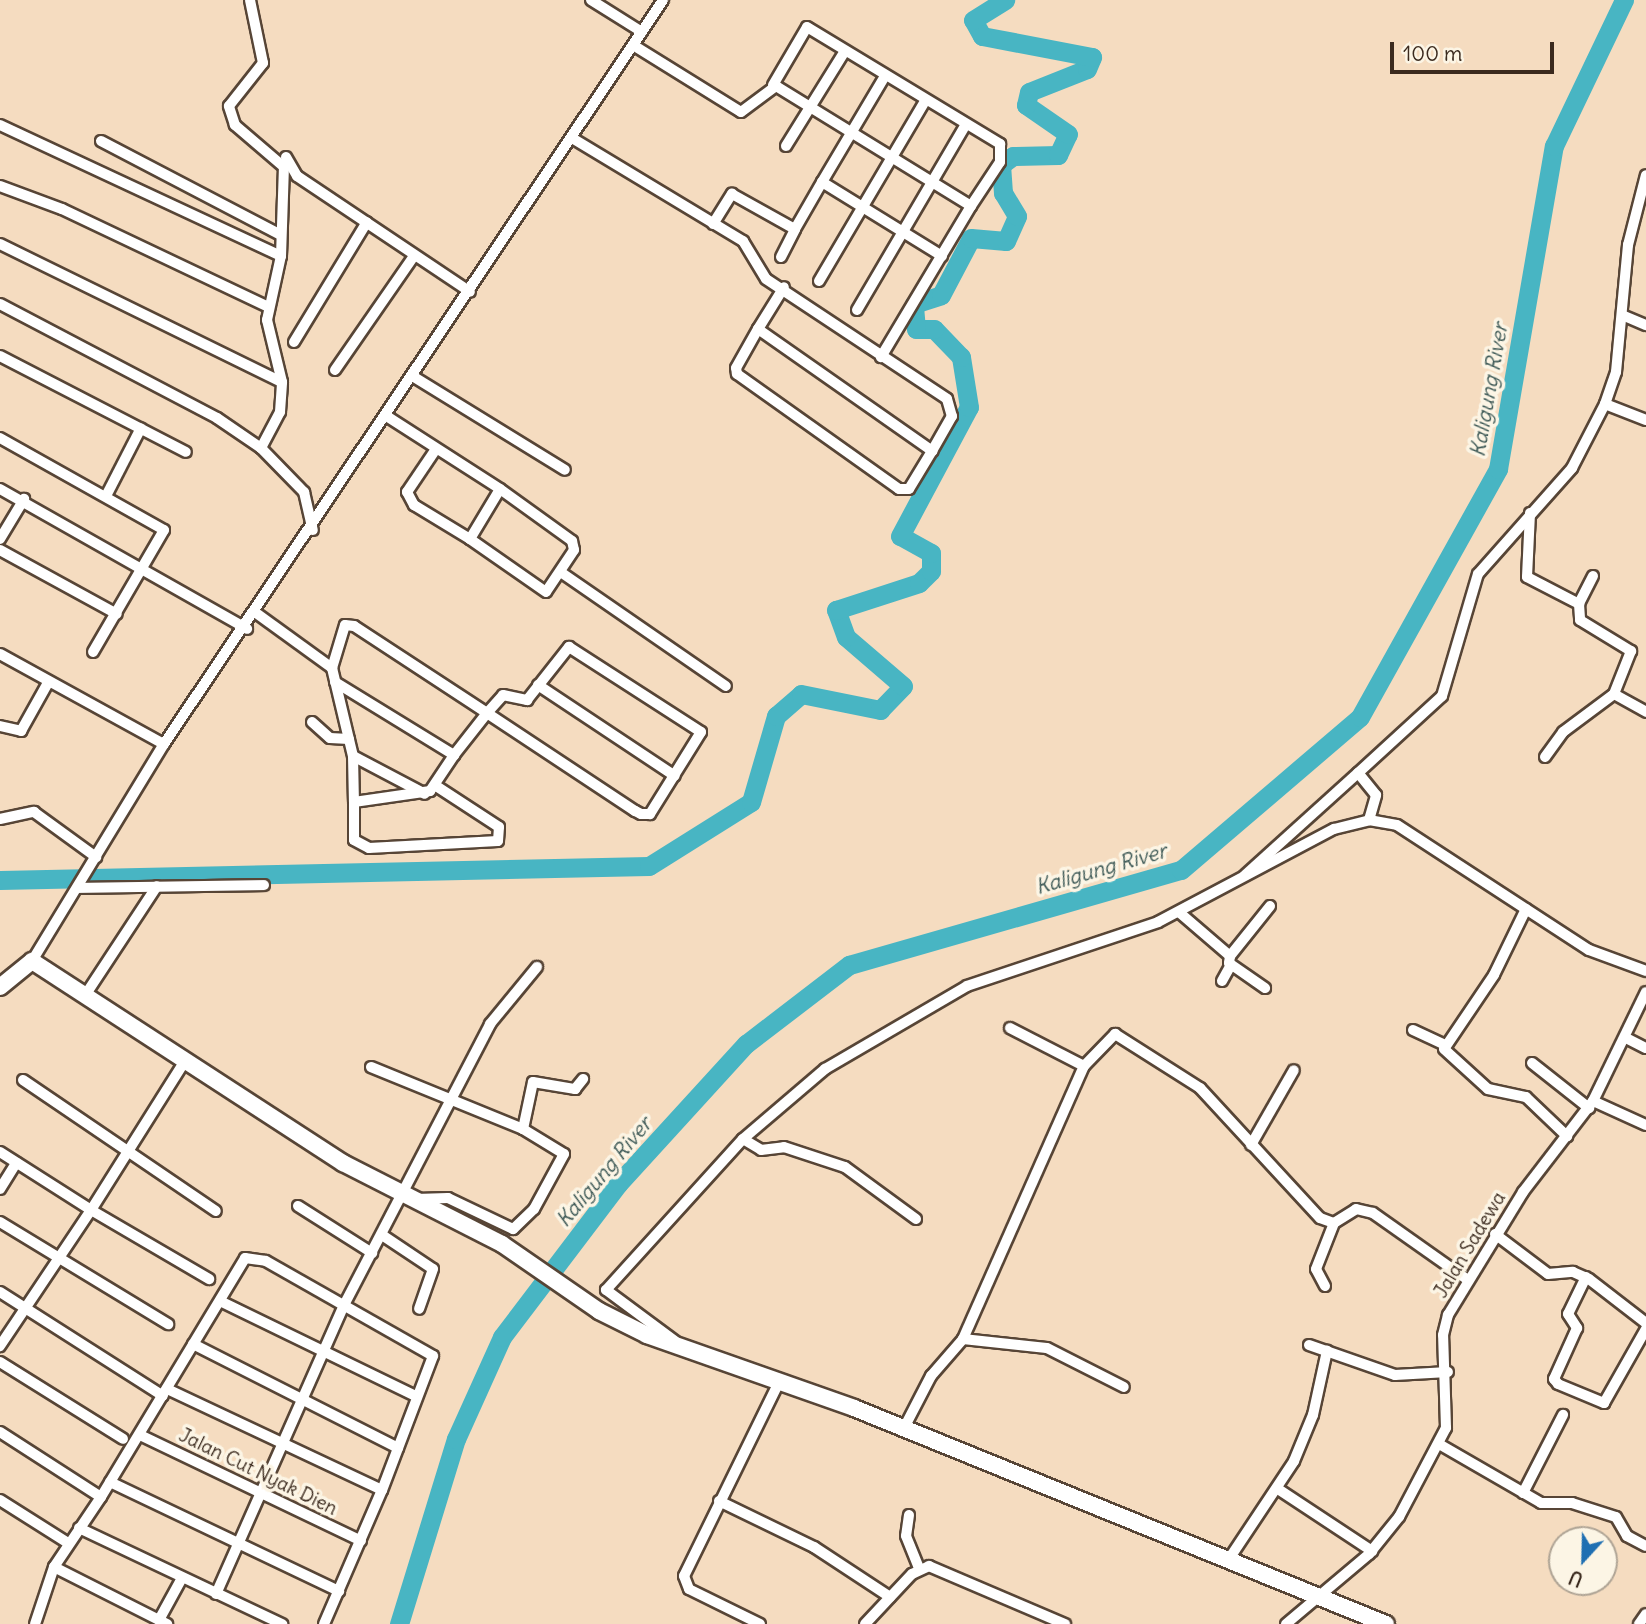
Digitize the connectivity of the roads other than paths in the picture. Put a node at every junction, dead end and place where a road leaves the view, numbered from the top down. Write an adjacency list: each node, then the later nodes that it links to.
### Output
1 (250, 0): 29 (street)
2 (591, 0): 4 (street)
3 (663, 0): 4 (street)
4 (642, 32): 5 (street)
5 (633, 45): 8 (street); 14 (street)
6 (845, 51): 7 (street); 8 (street); 10 (street)
7 (885, 76): 9 (street); 13 (street)
8 (773, 85): 10 (street)
9 (925, 100): 12 (street); 18 (street)
10 (810, 106): 13 (street); 16 (street)
11 (0, 125): 31 (street)
12 (965, 126): 21 (street); 24 (street)
13 (850, 131): 18 (street); 20 (street)
14 (572, 138): 26 (street); 37 (street)
15 (101, 141): 29 (street)
16 (786, 146)
17 (286, 157): 25 (street)
18 (890, 157): 21 (street); 23 (street)
19 (1646, 175): 41 (street)
20 (822, 182): 23 (street); 27 (street)
21 (932, 182): 24 (street); 28 (street)
22 (0, 186): 39 (street)
23 (861, 205): 28 (street); 35 (street)
24 (971, 206): 33 (street)
25 (367, 222): 32 (street); 44 (street)
26 (713, 224): 27 (street); 36 (street)
27 (795, 229): 34 (street)
28 (904, 233): 33 (street); 40 (street)
29 (282, 235): 31 (street)
30 (0, 244): 49 (street)
31 (281, 256): 39 (street)
32 (414, 256): 37 (street); 47 (street)
33 (942, 256): 46 (street)
34 (781, 257)
35 (819, 281)
36 (784, 287): 43 (street); 46 (street)
37 (470, 292): 48 (street)
38 (0, 304): 55 (street)
39 (268, 307): 49 (street)
40 (857, 310)
41 (1622, 315): 42 (street); 50 (street)
42 (1646, 325)
43 (758, 329): 58 (street); 58 (street)
44 (294, 342)
45 (0, 356): 53 (street)
46 (881, 358): 58 (street)
47 (335, 370)
48 (414, 377): 51 (street); 59 (street)
49 (282, 382): 55 (street)
50 (1605, 404): 52 (street); 64 (street)
51 (388, 417): 56 (street); 65 (street)
52 (1646, 420)
53 (141, 428): 57 (street); 62 (street)
54 (0, 438): 62 (street)
55 (261, 448): 65 (street)
56 (436, 449): 61 (street); 67 (street)
57 (186, 452)
58 (932, 452)
59 (565, 470)
60 (0, 489): 63 (street)
61 (499, 489): 67 (street); 70 (street)
62 (106, 496): 69 (street)
63 (24, 499): 66 (street); 69 (street)
64 (1530, 513): 72 (street); 93 (street)
65 (313, 530): 73 (street)
66 (0, 539)
67 (470, 540): 70 (street)
68 (0, 550): 74 (street)
69 (145, 568): 74 (street); 75 (street)
70 (562, 573): 82 (street)
71 (1593, 576): 72 (street)
72 (1579, 604): 83 (street)
73 (256, 613): 75 (street); 78 (street)
74 (117, 614): 76 (street)
75 (247, 629): 89 (street)
76 (93, 652)
77 (0, 654): 79 (street)
78 (332, 668): 80 (street); 85 (street)
79 (49, 681): 87 (street); 89 (street)
80 (335, 682): 88 (street); 90 (street)
81 (538, 685): 85 (street); 94 (street); 94 (street)
82 (726, 686)
83 (1614, 694): 84 (street); 92 (street)
84 (1646, 712)
85 (487, 713): 90 (street); 94 (street)
86 (312, 722): 88 (street)
87 (0, 726)
88 (349, 738): 91 (street)
89 (164, 744): 100 (street)
90 (454, 755): 95 (street)
91 (353, 756): 96 (street); 97 (street)
92 (1545, 757)
93 (1359, 774): 99 (street); 101 (street)
94 (676, 776)
95 (436, 786): 96 (street); 97 (street)
96 (425, 794): 97 (street)
97 (354, 802)
98 (0, 819): 100 (street)
99 (1369, 820): 101 (street); 106 (street)
100 (94, 861): 103 (street)
101 (1239, 882): 107 (street)
102 (264, 885): 104 (street)
103 (81, 886): 104 (street); 108 (street)
104 (157, 886): 116 (street)
105 (1270, 906): 109 (street)
106 (1526, 909): 111 (street); 120 (street)
107 (1180, 913): 109 (street); 134 (street)
108 (32, 961): 113 (main road); 116 (main road)
109 (1230, 961): 112 (street); 114 (street)
110 (537, 967): 129 (street)
111 (1645, 970)
112 (1222, 981)
113 (0, 987)
114 (1265, 988)
115 (1646, 992): 119 (street, Jalan Sadewa)
116 (86, 994): 123 (main road)
117 (1010, 1028): 124 (street)
118 (1413, 1030): 120 (street)
119 (1626, 1038): 121 (street); 130 (street, Jalan Sadewa)
120 (1445, 1045): 133 (street)
121 (1646, 1048)
122 (1532, 1063): 130 (street)
123 (183, 1064): 136 (street); 140 (main road)
124 (1084, 1066): 135 (street); 163 (street)
125 (371, 1067): 129 (street)
126 (1294, 1070): 135 (street)
127 (583, 1079): 132 (street)
128 (23, 1080): 136 (street)
129 (453, 1097): 132 (street); 140 (street)
130 (1587, 1104): 131 (street); 133 (street, Jalan Sadewa)
131 (1646, 1125)
132 (523, 1129): 140 (street)
133 (1562, 1132): 147 (street, Jalan Sadewa)
134 (743, 1139): 144 (street); 167 (street)
135 (1251, 1145): 146 (street)
136 (129, 1150): 142 (street); 143 (street)
137 (0, 1152): 138 (street)
138 (16, 1163): 139 (street); 142 (street)
139 (0, 1188)
140 (410, 1196): 148 (street); 167 (main road)
141 (298, 1206): 149 (street)
142 (91, 1210): 150 (street); 153 (street)
143 (216, 1211)
144 (916, 1219)
145 (0, 1222): 150 (street)
146 (1334, 1223): 151 (street); 154 (street)
147 (1495, 1234): 151 (street, Jalan Sadewa); 152 (street)
148 (382, 1235): 149 (street); 159 (street)
149 (372, 1253): 157 (street)
150 (61, 1259): 158 (street); 161 (street)
151 (1461, 1276): 171 (street, Jalan Sadewa)
152 (1586, 1277): 160 (street); 162 (street)
153 (209, 1279)
154 (1325, 1286)
155 (0, 1292): 158 (street)
156 (220, 1301): 157 (street); 164 (street); 169 (street)
157 (344, 1305): 169 (street); 175 (street)
158 (26, 1308): 166 (street); 174 (street)
159 (419, 1309)
160 (1646, 1323)
161 (167, 1324)
162 (1646, 1329)
163 (964, 1339): 173 (street); 178 (street)
164 (193, 1344): 174 (street); 176 (street)
165 (1308, 1345): 168 (street)
166 (0, 1346)
167 (682, 1346): 172 (main road)
168 (1327, 1351): 171 (street); 186 (street)
169 (321, 1352): 175 (street); 176 (street)
170 (0, 1362): 181 (street)
171 (1439, 1373): 183 (street, Jalan Sadewa)
172 (780, 1380): 178 (main road); 192 (street)
173 (1124, 1387)
174 (165, 1393): 180 (street); 182 (street)
175 (416, 1396): 184 (street)
176 (297, 1399): 182 (street); 184 (street)
177 (1563, 1415): 189 (street)
178 (904, 1428): 200 (main road)
179 (0, 1432): 190 (street)
180 (140, 1435): 185 (street); 188 (street, Jalan Cut Nyak Dien)
181 (123, 1438)
182 (279, 1443): 187 (street); 188 (street)
183 (1439, 1444): 189 (street); 199 (street, Jalan Sadewa)
184 (398, 1448): 187 (street)
185 (110, 1482): 190 (street); 197 (street)
186 (1278, 1489): 199 (street); 200 (street)
187 (382, 1490): 195 (street)
188 (258, 1493): 195 (street, Jalan Cut Nyak Dien); 197 (street)
189 (1522, 1493): 198 (street)
190 (101, 1497): 194 (street)
191 (0, 1500): 196 (street)
192 (719, 1501): 207 (street); 213 (street)
193 (909, 1515): 202 (street)
194 (79, 1528): 196 (street); 203 (street)
195 (361, 1541): 204 (street)
196 (68, 1542): 201 (street)
197 (238, 1542): 204 (street); 206 (street)
198 (1646, 1546)
199 (1372, 1551): 205 (street, Jalan Sadewa)
200 (1227, 1562): 205 (main road)
201 (54, 1567): 209 (street); 210 (street)
202 (919, 1568): 207 (street); 215 (street)
203 (183, 1578): 206 (street); 209 (street)
204 (339, 1591): 212 (street)
205 (1318, 1593): 216 (street, Jalan Sadewa); 217 (main road)
206 (216, 1594): 211 (street)
207 (890, 1597): 214 (street)
208 (1646, 1614): 218 (street)
209 (163, 1622)
210 (35, 1624)
211 (282, 1624)
212 (324, 1624)
213 (760, 1624)
214 (866, 1624)
215 (1065, 1624)
216 (1286, 1624)
217 (1386, 1624)
218 (1639, 1624)

